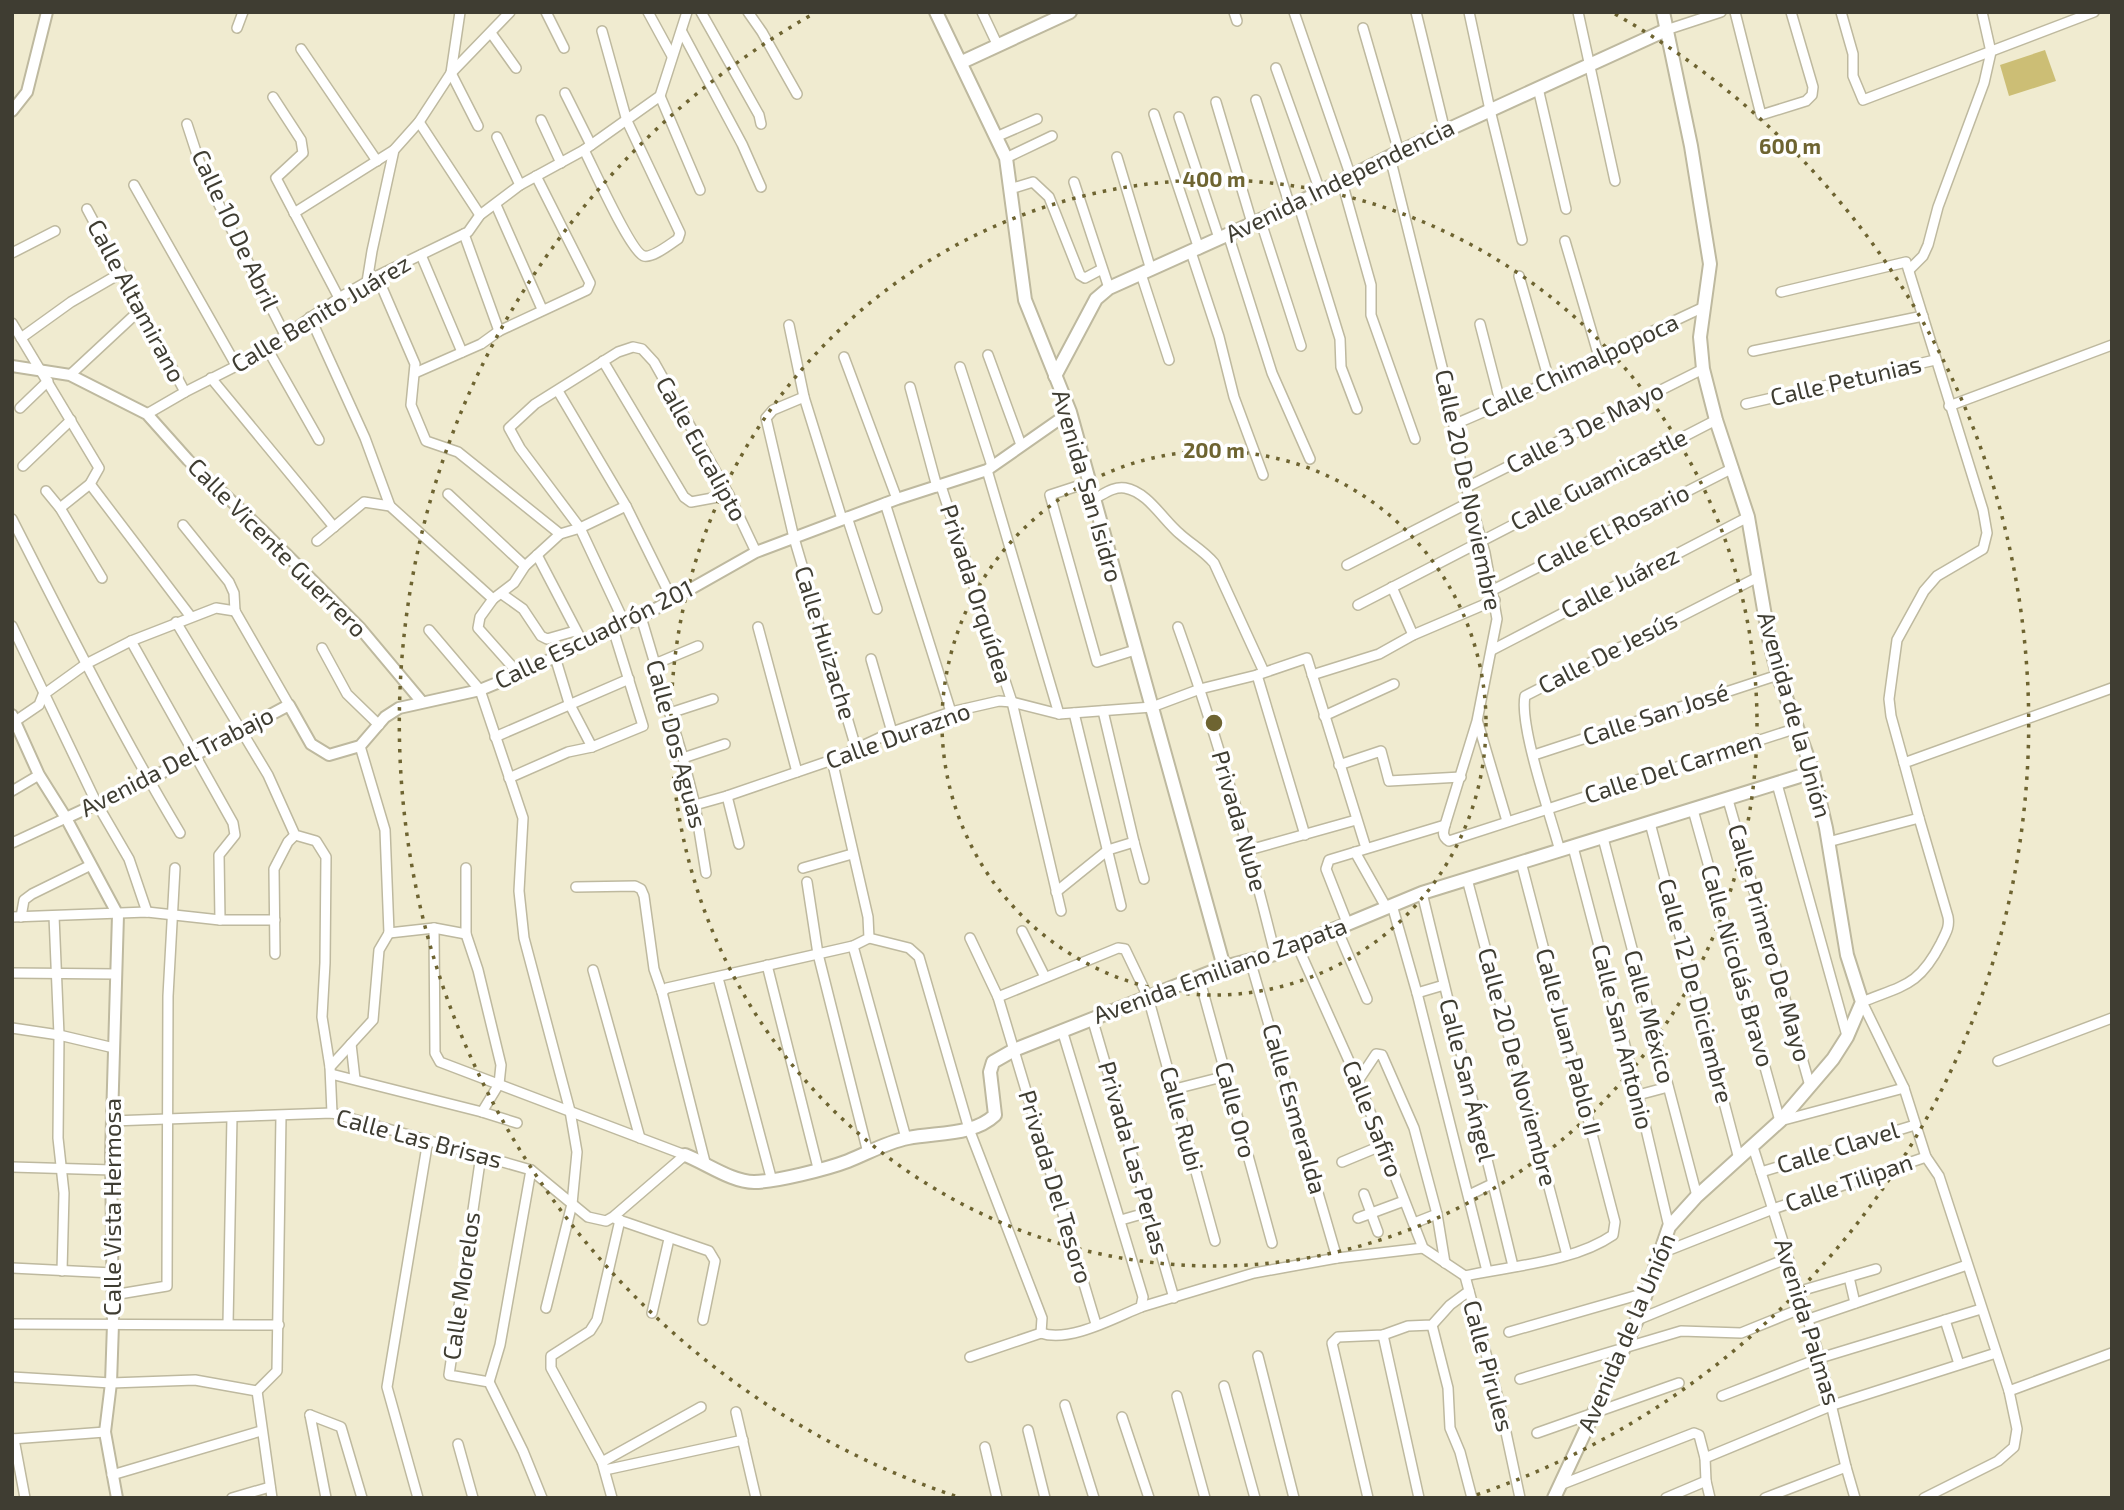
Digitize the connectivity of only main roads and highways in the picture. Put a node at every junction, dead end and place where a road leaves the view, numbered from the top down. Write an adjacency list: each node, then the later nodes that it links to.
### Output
1 (936, 12): 5 (main road, Avenida San Isidro)
2 (1663, 12): 4 (main road, Avenida de la Unión)
3 (1062, 14): 5 (main road)
4 (1666, 30): 6 (main road, Avenida Independencia); 7 (main road, Avenida de la Unión)
5 (962, 62): 6 (main road, Avenida San Isidro)
6 (1055, 376): 8 (main road, Avenida San Isidro)
7 (1813, 772): 8 (main road, Avenida Emiliano Zapata); 10 (main road, Avenida de la Unión)
8 (1224, 967): 9 (main road, Avenida Emiliano Zapata)
9 (685, 1155)
10 (1554, 1498)

